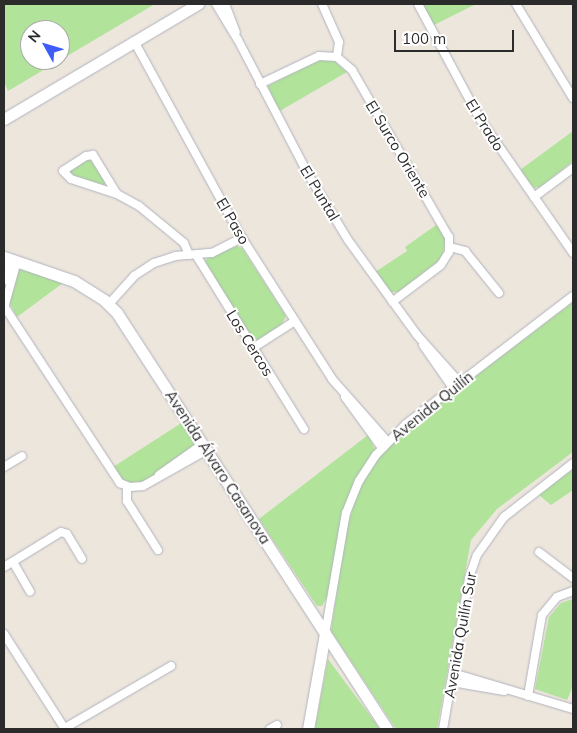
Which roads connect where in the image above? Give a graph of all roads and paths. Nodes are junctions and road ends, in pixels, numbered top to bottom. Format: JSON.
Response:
{"nodes":[{"id":1,"x":198,"y":4,"type":"edge"},
{"id":2,"x":216,"y":4,"type":"edge"},
{"id":3,"x":225,"y":4,"type":"edge"},
{"id":4,"x":322,"y":4,"type":"edge"},
{"id":5,"x":418,"y":4,"type":"edge"},
{"id":6,"x":516,"y":4,"type":"edge"},
{"id":7,"x":238,"y":40,"type":"junction"},
{"id":8,"x":134,"y":41,"type":"junction"},
{"id":9,"x":337,"y":57,"type":"junction"},
{"id":10,"x":260,"y":84,"type":"junction"},
{"id":11,"x":573,"y":98,"type":"edge"},
{"id":12,"x":4,"y":119,"type":"edge"},
{"id":13,"x":573,"y":168,"type":"edge"},
{"id":14,"x":117,"y":194,"type":"junction"},
{"id":15,"x":534,"y":198,"type":"junction"},
{"id":16,"x":242,"y":238,"type":"junction"},
{"id":17,"x":566,"y":239,"type":"junction"},
{"id":18,"x":573,"y":245,"type":"edge"},
{"id":19,"x":450,"y":247,"type":"junction"},
{"id":20,"x":573,"y":253,"type":"edge"},
{"id":21,"x":193,"y":255,"type":"junction"},
{"id":22,"x":11,"y":259,"type":"edge"},
{"id":23,"x":4,"y":282,"type":"edge"},
{"id":24,"x":499,"y":293,"type":"dead end"},
{"id":25,"x":573,"y":296,"type":"edge"},
{"id":26,"x":392,"y":302,"type":"junction"},
{"id":27,"x":109,"y":304,"type":"junction"},
{"id":28,"x":4,"y":307,"type":"edge"},
{"id":29,"x":295,"y":321,"type":"junction"},
{"id":30,"x":253,"y":348,"type":"junction"},
{"id":31,"x":456,"y":386,"type":"junction"},
{"id":32,"x":304,"y":430,"type":"dead end"},
{"id":33,"x":384,"y":445,"type":"junction"},
{"id":34,"x":205,"y":447,"type":"junction"},
{"id":35,"x":22,"y":456,"type":"dead end"},
{"id":36,"x":572,"y":465,"type":"edge"},
{"id":37,"x":4,"y":467,"type":"edge"},
{"id":38,"x":127,"y":487,"type":"junction"},
{"id":39,"x":158,"y":550,"type":"dead end"},
{"id":40,"x":540,"y":552,"type":"dead end"},
{"id":41,"x":82,"y":559,"type":"dead end"},
{"id":42,"x":13,"y":562,"type":"junction"},
{"id":43,"x":4,"y":567,"type":"edge"},
{"id":44,"x":571,"y":576,"type":"edge"},
{"id":45,"x":30,"y":591,"type":"dead end"},
{"id":46,"x":571,"y":592,"type":"edge"},
{"id":47,"x":4,"y":634,"type":"edge"},
{"id":48,"x":325,"y":634,"type":"junction"},
{"id":49,"x":171,"y":666,"type":"dead end"},
{"id":50,"x":453,"y":674,"type":"junction"},
{"id":51,"x":452,"y":682,"type":"junction"},
{"id":52,"x":513,"y":692,"type":"junction"},
{"id":53,"x":528,"y":696,"type":"junction"},
{"id":54,"x":573,"y":709,"type":"edge"},
{"id":55,"x":65,"y":729,"type":"edge"},
{"id":56,"x":308,"y":729,"type":"edge"},
{"id":57,"x":388,"y":729,"type":"edge"},
{"id":58,"x":443,"y":729,"type":"edge"}],
"edges":[{"from":1,"to":8,"type":"street"},
{"from":2,"to":7,"type":"street","name":"El Puntal"},
{"from":3,"to":7,"type":"street","name":"El Puntal"},
{"from":4,"to":9,"type":"street"},
{"from":5,"to":15,"type":"street","name":"El Prado"},
{"from":6,"to":11,"type":"street"},
{"from":7,"to":10,"type":"street","name":"El Puntal"},
{"from":8,"to":12,"type":"street"},
{"from":8,"to":16,"type":"street","name":"El Paso"},
{"from":9,"to":10,"type":"street"},
{"from":9,"to":19,"type":"street","name":"El Surco Oriente"},
{"from":10,"to":26,"type":"street","name":"El Puntal"},
{"from":13,"to":15,"type":"street"},
{"from":14,"to":14,"type":"street","name":"Los Cercos"},
{"from":14,"to":21,"type":"street","name":"Los Cercos"},
{"from":15,"to":17,"type":"street","name":"El Prado"},
{"from":16,"to":21,"type":"street"},
{"from":16,"to":29,"type":"street","name":"El Paso"},
{"from":17,"to":18,"type":"street","name":"El Prado"},
{"from":17,"to":20,"type":"street","name":"El Prado"},
{"from":19,"to":24,"type":"street"},
{"from":19,"to":26,"type":"street"},
{"from":21,"to":27,"type":"street"},
{"from":21,"to":30,"type":"street","name":"Los Cercos"},
{"from":22,"to":23,"type":"street"},
{"from":22,"to":27,"type":"street","name":"Avenida Álvaro Casanova"},
{"from":22,"to":28,"type":"street"},
{"from":25,"to":31,"type":"street","name":"Avenida Quilín"},
{"from":26,"to":31,"type":"street","name":"El Puntal"},
{"from":27,"to":34,"type":"street","name":"Avenida Álvaro Casanova"},
{"from":28,"to":38,"type":"street"},
{"from":29,"to":30,"type":"street"},
{"from":29,"to":33,"type":"street","name":"El Paso"},
{"from":30,"to":32,"type":"street","name":"Los Cercos"},
{"from":31,"to":33,"type":"street","name":"Avenida Quilín"},
{"from":33,"to":48,"type":"street","name":"Avenida Quilín"},
{"from":34,"to":38,"type":"street"},
{"from":34,"to":48,"type":"street","name":"Avenida Álvaro Casanova"},
{"from":35,"to":37,"type":"street"},
{"from":36,"to":50,"type":"street","name":"Avenida Quilín Sur"},
{"from":38,"to":39,"type":"street"},
{"from":40,"to":44,"type":"street"},
{"from":41,"to":42,"type":"street"},
{"from":42,"to":43,"type":"street"},
{"from":42,"to":45,"type":"street"},
{"from":44,"to":46,"type":"street"},
{"from":46,"to":53,"type":"street"},
{"from":47,"to":55,"type":"street"},
{"from":48,"to":56,"type":"street","name":"Avenida Quilín"},
{"from":48,"to":57,"type":"street","name":"Avenida Álvaro Casanova"},
{"from":49,"to":55,"type":"street"},
{"from":50,"to":51,"type":"street","name":"Avenida Quilín Sur"},
{"from":50,"to":52,"type":"street"},
{"from":51,"to":52,"type":"street"},
{"from":51,"to":58,"type":"street","name":"Avenida Quilín Sur"},
{"from":52,"to":53,"type":"street"},
{"from":53,"to":54,"type":"street"}]}
